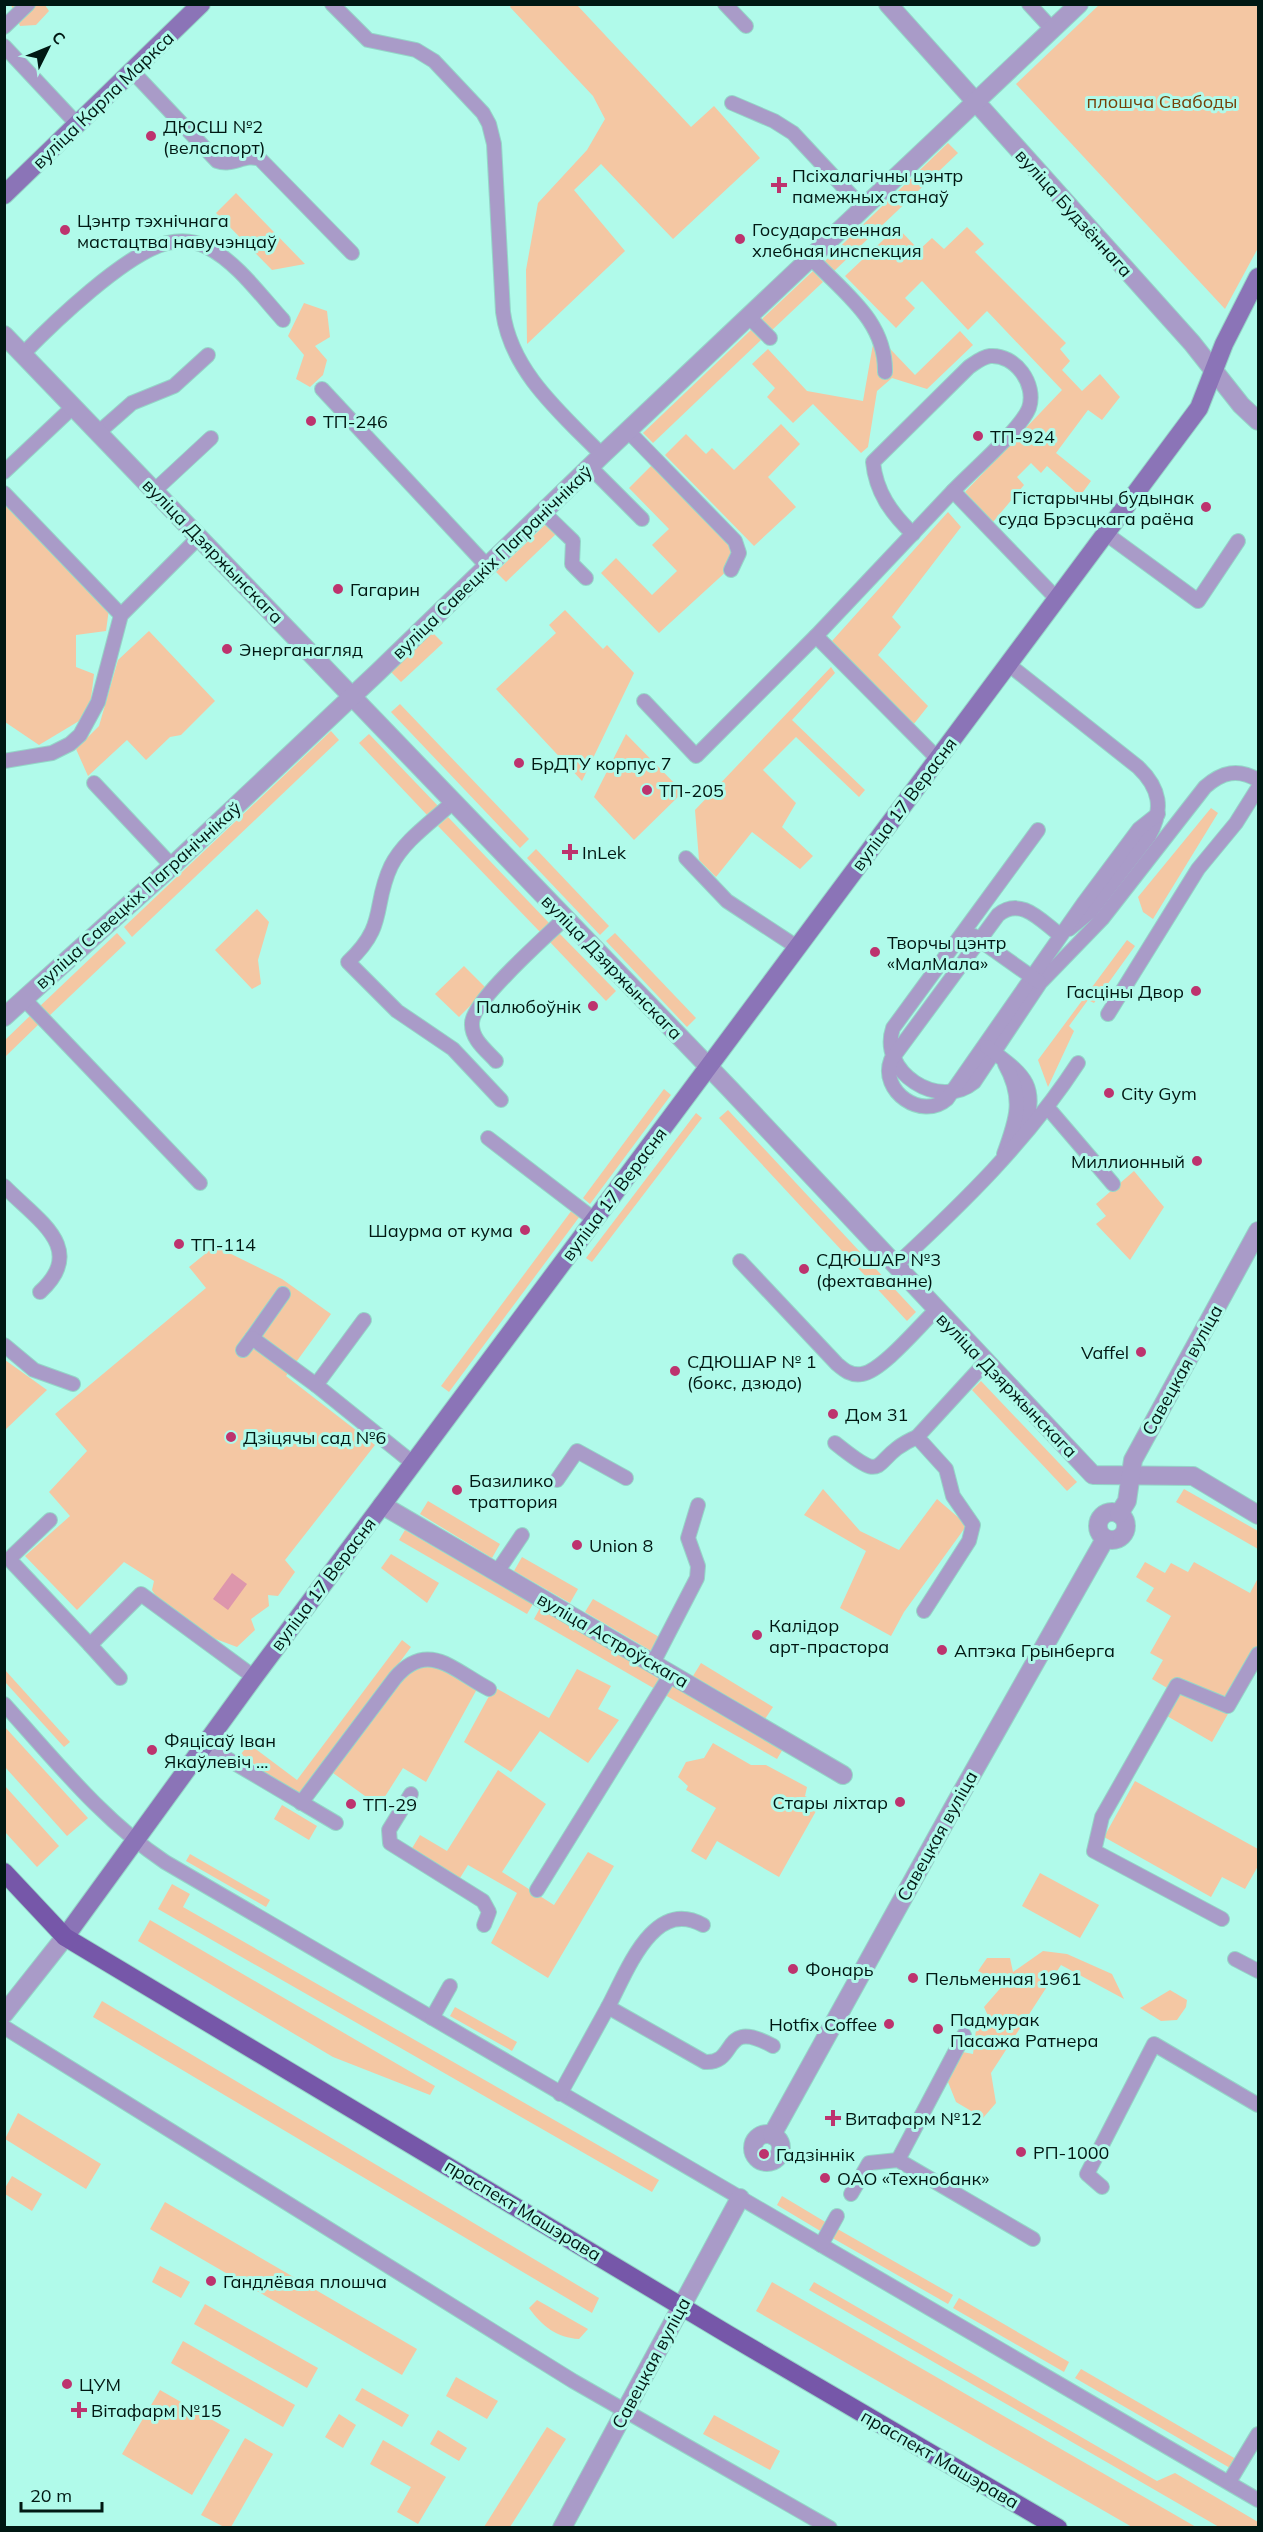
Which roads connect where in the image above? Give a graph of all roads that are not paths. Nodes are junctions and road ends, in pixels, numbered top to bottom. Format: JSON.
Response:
{"nodes":[{"id":1,"x":28,"y":4,"type":"edge"},
{"id":2,"x":201,"y":4,"type":"edge"},
{"id":3,"x":332,"y":4,"type":"edge"},
{"id":4,"x":725,"y":4,"type":"edge"},
{"id":5,"x":888,"y":4,"type":"edge"},
{"id":6,"x":1029,"y":4,"type":"edge"},
{"id":7,"x":1079,"y":4,"type":"edge"},
{"id":8,"x":746,"y":26,"type":"dead end"},
{"id":9,"x":4,"y":27,"type":"edge"},
{"id":10,"x":1053,"y":30,"type":"junction"},
{"id":11,"x":4,"y":46,"type":"edge"},
{"id":12,"x":132,"y":71,"type":"junction"},
{"id":13,"x":732,"y":103,"type":"dead end"},
{"id":14,"x":975,"y":104,"type":"junction"},
{"id":15,"x":77,"y":124,"type":"junction"},
{"id":16,"x":4,"y":195,"type":"edge"},
{"id":17,"x":863,"y":208,"type":"junction"},
{"id":18,"x":352,"y":253,"type":"dead end"},
{"id":19,"x":811,"y":258,"type":"junction"},
{"id":20,"x":1258,"y":277,"type":"edge"},
{"id":21,"x":749,"y":316,"type":"junction"},
{"id":22,"x":283,"y":320,"type":"dead end"},
{"id":23,"x":4,"y":335,"type":"edge"},
{"id":24,"x":770,"y":338,"type":"dead end"},
{"id":25,"x":23,"y":354,"type":"junction"},
{"id":26,"x":208,"y":355,"type":"dead end"},
{"id":27,"x":1213,"y":370,"type":"junction"},
{"id":28,"x":885,"y":372,"type":"dead end"},
{"id":29,"x":322,"y":389,"type":"dead end"},
{"id":30,"x":74,"y":406,"type":"junction"},
{"id":31,"x":1258,"y":421,"type":"edge"},
{"id":32,"x":628,"y":431,"type":"junction"},
{"id":33,"x":99,"y":432,"type":"junction"},
{"id":34,"x":211,"y":438,"type":"dead end"},
{"id":35,"x":596,"y":461,"type":"junction"},
{"id":36,"x":4,"y":472,"type":"edge"},
{"id":37,"x":155,"y":490,"type":"junction"},
{"id":38,"x":953,"y":491,"type":"junction"},
{"id":39,"x":4,"y":493,"type":"edge"},
{"id":40,"x":543,"y":512,"type":"junction"},
{"id":41,"x":642,"y":519,"type":"dead end"},
{"id":42,"x":1105,"y":533,"type":"junction"},
{"id":43,"x":913,"y":534,"type":"junction"},
{"id":44,"x":199,"y":537,"type":"junction"},
{"id":45,"x":1238,"y":541,"type":"dead end"},
{"id":46,"x":487,"y":566,"type":"junction"},
{"id":47,"x":731,"y":570,"type":"dead end"},
{"id":48,"x":586,"y":578,"type":"dead end"},
{"id":49,"x":1057,"y":599,"type":"junction"},
{"id":50,"x":121,"y":615,"type":"junction"},
{"id":51,"x":816,"y":636,"type":"junction"},
{"id":52,"x":1008,"y":664,"type":"junction"},
{"id":53,"x":351,"y":697,"type":"junction"},
{"id":54,"x":644,"y":701,"type":"dead end"},
{"id":55,"x":938,"y":759,"type":"junction"},
{"id":56,"x":4,"y":761,"type":"edge"},
{"id":57,"x":1258,"y":780,"type":"edge"},
{"id":58,"x":94,"y":783,"type":"dead end"},
{"id":59,"x":1258,"y":788,"type":"edge"},
{"id":60,"x":453,"y":802,"type":"junction"},
{"id":61,"x":1038,"y":830,"type":"dead end"},
{"id":62,"x":686,"y":858,"type":"dead end"},
{"id":63,"x":171,"y":866,"type":"junction"},
{"id":64,"x":565,"y":918,"type":"junction"},
{"id":65,"x":965,"y":929,"type":"junction"},
{"id":66,"x":1060,"y":935,"type":"junction"},
{"id":67,"x":797,"y":947,"type":"junction"},
{"id":68,"x":1040,"y":983,"type":"junction"},
{"id":69,"x":24,"y":999,"type":"junction"},
{"id":70,"x":1108,"y":1014,"type":"dead end"},
{"id":71,"x":4,"y":1017,"type":"edge"},
{"id":72,"x":985,"y":1045,"type":"junction"},
{"id":73,"x":1003,"y":1059,"type":"junction"},
{"id":74,"x":496,"y":1061,"type":"dead end"},
{"id":75,"x":1078,"y":1063,"type":"dead end"},
{"id":76,"x":708,"y":1066,"type":"junction"},
{"id":77,"x":501,"y":1100,"type":"dead end"},
{"id":78,"x":1048,"y":1108,"type":"junction"},
{"id":79,"x":488,"y":1138,"type":"dead end"},
{"id":80,"x":1022,"y":1139,"type":"junction"},
{"id":81,"x":1001,"y":1162,"type":"junction"},
{"id":82,"x":200,"y":1183,"type":"dead end"},
{"id":83,"x":1113,"y":1184,"type":"dead end"},
{"id":84,"x":4,"y":1186,"type":"edge"},
{"id":85,"x":595,"y":1220,"type":"junction"},
{"id":86,"x":1258,"y":1231,"type":"edge"},
{"id":87,"x":740,"y":1261,"type":"dead end"},
{"id":88,"x":895,"y":1266,"type":"junction"},
{"id":89,"x":40,"y":1293,"type":"dead end"},
{"id":90,"x":283,"y":1294,"type":"dead end"},
{"id":91,"x":936,"y":1310,"type":"junction"},
{"id":92,"x":364,"y":1320,"type":"dead end"},
{"id":93,"x":252,"y":1338,"type":"junction"},
{"id":94,"x":4,"y":1345,"type":"edge"},
{"id":95,"x":243,"y":1350,"type":"dead end"},
{"id":96,"x":985,"y":1363,"type":"junction"},
{"id":97,"x":73,"y":1384,"type":"dead end"},
{"id":98,"x":316,"y":1385,"type":"junction"},
{"id":99,"x":917,"y":1437,"type":"junction"},
{"id":100,"x":834,"y":1443,"type":"dead end"},
{"id":101,"x":414,"y":1464,"type":"junction"},
{"id":102,"x":1129,"y":1475,"type":"junction"},
{"id":103,"x":626,"y":1478,"type":"dead end"},
{"id":104,"x":558,"y":1480,"type":"dead end"},
{"id":105,"x":382,"y":1505,"type":"junction"},
{"id":106,"x":698,"y":1505,"type":"dead end"},
{"id":107,"x":1258,"y":1515,"type":"edge"},
{"id":108,"x":51,"y":1520,"type":"dead end"},
{"id":109,"x":522,"y":1535,"type":"dead end"},
{"id":110,"x":7,"y":1556,"type":"edge"},
{"id":111,"x":497,"y":1572,"type":"junction"},
{"id":112,"x":924,"y":1611,"type":"dead end"},
{"id":113,"x":90,"y":1645,"type":"junction"},
{"id":114,"x":1258,"y":1654,"type":"edge"},
{"id":115,"x":653,"y":1663,"type":"junction"},
{"id":116,"x":671,"y":1674,"type":"junction"},
{"id":117,"x":120,"y":1677,"type":"dead end"},
{"id":118,"x":254,"y":1677,"type":"junction"},
{"id":119,"x":489,"y":1689,"type":"dead end"},
{"id":120,"x":4,"y":1704,"type":"edge"},
{"id":121,"x":204,"y":1745,"type":"junction"},
{"id":122,"x":843,"y":1775,"type":"dead end"},
{"id":123,"x":411,"y":1794,"type":"dead end"},
{"id":124,"x":302,"y":1803,"type":"junction"},
{"id":125,"x":336,"y":1823,"type":"dead end"},
{"id":126,"x":134,"y":1841,"type":"junction"},
{"id":127,"x":4,"y":1872,"type":"edge"},
{"id":128,"x":537,"y":1890,"type":"dead end"},
{"id":129,"x":1222,"y":1919,"type":"dead end"},
{"id":130,"x":484,"y":1925,"type":"dead end"},
{"id":131,"x":703,"y":1925,"type":"dead end"},
{"id":132,"x":65,"y":1937,"type":"junction"},
{"id":133,"x":1235,"y":1959,"type":"dead end"},
{"id":134,"x":1258,"y":1971,"type":"edge"},
{"id":135,"x":450,"y":1986,"type":"dead end"},
{"id":136,"x":608,"y":2007,"type":"junction"},
{"id":137,"x":4,"y":2014,"type":"edge"},
{"id":138,"x":432,"y":2018,"type":"junction"},
{"id":139,"x":4,"y":2027,"type":"edge"},
{"id":140,"x":964,"y":2035,"type":"dead end"},
{"id":141,"x":773,"y":2046,"type":"dead end"},
{"id":142,"x":560,"y":2094,"type":"junction"},
{"id":143,"x":1258,"y":2105,"type":"edge"},
{"id":144,"x":898,"y":2160,"type":"junction"},
{"id":145,"x":756,"y":2167,"type":"dead end"},
{"id":146,"x":1102,"y":2187,"type":"dead end"},
{"id":147,"x":851,"y":2194,"type":"dead end"},
{"id":148,"x":740,"y":2198,"type":"junction"},
{"id":149,"x":837,"y":2216,"type":"dead end"},
{"id":150,"x":1033,"y":2239,"type":"dead end"},
{"id":151,"x":821,"y":2245,"type":"junction"},
{"id":152,"x":681,"y":2305,"type":"junction"},
{"id":153,"x":624,"y":2412,"type":"junction"},
{"id":154,"x":1258,"y":2434,"type":"edge"},
{"id":155,"x":1229,"y":2482,"type":"junction"},
{"id":156,"x":1258,"y":2500,"type":"edge"},
{"id":157,"x":562,"y":2528,"type":"edge"},
{"id":158,"x":830,"y":2528,"type":"edge"},
{"id":159,"x":1058,"y":2528,"type":"edge"}],
"edges":[{"from":1,"to":9,"type":"lane"},
{"from":2,"to":12,"type":"main road","name":"вуліца Карла Маркса"},
{"from":3,"to":35,"type":"lane"},
{"from":4,"to":8,"type":"lane"},
{"from":5,"to":14,"type":"street","name":"вуліца Будзённага"},
{"from":6,"to":10,"type":"lane"},
{"from":7,"to":10,"type":"street"},
{"from":10,"to":14,"type":"street"},
{"from":11,"to":15,"type":"lane"},
{"from":12,"to":15,"type":"main road","name":"вуліца Карла Маркса"},
{"from":12,"to":18,"type":"lane"},
{"from":13,"to":17,"type":"lane"},
{"from":14,"to":17,"type":"street","name":"вуліца Савецкіх Пагранічнікаў"},
{"from":14,"to":27,"type":"street","name":"вуліца Будзённага"},
{"from":15,"to":16,"type":"main road","name":"вуліца Карла Маркса"},
{"from":17,"to":19,"type":"street","name":"вуліца Савецкіх Пагранічнікаў"},
{"from":19,"to":21,"type":"street","name":"вуліца Савецкіх Пагранічнікаў"},
{"from":19,"to":28,"type":"lane"},
{"from":20,"to":27,"type":"main road"},
{"from":21,"to":24,"type":"lane"},
{"from":21,"to":32,"type":"street","name":"вуліца Савецкіх Пагранічнікаў"},
{"from":22,"to":25,"type":"lane"},
{"from":23,"to":25,"type":"street","name":"вуліца Дзяржынскага"},
{"from":25,"to":30,"type":"street","name":"вуліца Дзяржынскага"},
{"from":26,"to":33,"type":"lane"},
{"from":27,"to":31,"type":"street","name":"вуліца Будзённага"},
{"from":27,"to":42,"type":"main road","name":"вуліца 17 Верасня"},
{"from":29,"to":46,"type":"lane"},
{"from":30,"to":33,"type":"street","name":"вуліца Дзяржынскага"},
{"from":30,"to":36,"type":"lane"},
{"from":32,"to":35,"type":"street","name":"вуліца Савецкіх Пагранічнікаў"},
{"from":32,"to":47,"type":"lane"},
{"from":33,"to":37,"type":"street","name":"вуліца Дзяржынскага"},
{"from":34,"to":37,"type":"lane"},
{"from":35,"to":40,"type":"street","name":"вуліца Савецкіх Пагранічнікаў"},
{"from":35,"to":41,"type":"lane"},
{"from":37,"to":44,"type":"street","name":"вуліца Дзяржынскага"},
{"from":38,"to":43,"type":"lane"},
{"from":38,"to":43,"type":"lane"},
{"from":38,"to":49,"type":"lane"},
{"from":39,"to":50,"type":"lane"},
{"from":40,"to":46,"type":"street","name":"вуліца Савецкіх Пагранічнікаў"},
{"from":40,"to":48,"type":"lane"},
{"from":42,"to":45,"type":"lane"},
{"from":42,"to":49,"type":"main road","name":"вуліца 17 Верасня"},
{"from":43,"to":51,"type":"lane"},
{"from":44,"to":50,"type":"lane"},
{"from":44,"to":53,"type":"street","name":"вуліца Дзяржынскага"},
{"from":46,"to":53,"type":"street","name":"вуліца Савецкіх Пагранічнікаў"},
{"from":49,"to":52,"type":"main road","name":"вуліца 17 Верасня"},
{"from":50,"to":56,"type":"lane"},
{"from":51,"to":54,"type":"lane"},
{"from":51,"to":55,"type":"lane"},
{"from":52,"to":55,"type":"main road","name":"вуліца 17 Верасня"},
{"from":52,"to":66,"type":"lane"},
{"from":53,"to":60,"type":"street","name":"вуліца Дзяржынскага"},
{"from":53,"to":63,"type":"street","name":"вуліца Савецкіх Пагранічнікаў"},
{"from":55,"to":67,"type":"main road","name":"вуліца 17 Верасня"},
{"from":57,"to":68,"type":"lane"},
{"from":58,"to":63,"type":"lane"},
{"from":59,"to":70,"type":"lane"},
{"from":60,"to":64,"type":"street","name":"вуліца Дзяржынскага"},
{"from":60,"to":77,"type":"lane"},
{"from":61,"to":65,"type":"lane"},
{"from":62,"to":67,"type":"lane"},
{"from":63,"to":69,"type":"street","name":"вуліца Савецкіх Пагранічнікаў"},
{"from":64,"to":74,"type":"lane"},
{"from":64,"to":76,"type":"street","name":"вуліца Дзяржынскага"},
{"from":65,"to":68,"type":"lane"},
{"from":65,"to":68,"type":"lane"},
{"from":66,"to":72,"type":"lane"},
{"from":66,"to":72,"type":"lane"},
{"from":67,"to":76,"type":"main road","name":"вуліца 17 Верасня"},
{"from":69,"to":71,"type":"street","name":"вуліца Савецкіх Пагранічнікаў"},
{"from":69,"to":82,"type":"lane"},
{"from":72,"to":73,"type":"lane"},
{"from":73,"to":80,"type":"lane"},
{"from":73,"to":81,"type":"lane"},
{"from":75,"to":78,"type":"lane"},
{"from":76,"to":85,"type":"main road","name":"вуліца 17 Верасня"},
{"from":76,"to":88,"type":"street","name":"вуліца Дзяржынскага"},
{"from":78,"to":80,"type":"lane"},
{"from":78,"to":83,"type":"lane"},
{"from":79,"to":85,"type":"lane"},
{"from":80,"to":81,"type":"lane"},
{"from":81,"to":88,"type":"lane"},
{"from":84,"to":89,"type":"lane"},
{"from":85,"to":101,"type":"main road","name":"вуліца 17 Верасня"},
{"from":86,"to":102,"type":"street","name":"Савецкая вуліца"},
{"from":87,"to":91,"type":"lane"},
{"from":88,"to":91,"type":"street","name":"вуліца Дзяржынскага"},
{"from":90,"to":93,"type":"lane"},
{"from":91,"to":96,"type":"street","name":"вуліца Дзяржынскага"},
{"from":92,"to":98,"type":"lane"},
{"from":93,"to":95,"type":"lane"},
{"from":93,"to":98,"type":"lane"},
{"from":94,"to":97,"type":"lane"},
{"from":96,"to":99,"type":"lane"},
{"from":96,"to":102,"type":"street","name":"вуліца Дзяржынскага"},
{"from":98,"to":101,"type":"lane"},
{"from":99,"to":100,"type":"lane"},
{"from":99,"to":112,"type":"lane"},
{"from":101,"to":105,"type":"main road","name":"вуліца 17 Верасня"},
{"from":102,"to":107,"type":"street","name":"вуліца Дзяржынскага"},
{"from":102,"to":145,"type":"street","name":"Савецкая вуліца"},
{"from":103,"to":104,"type":"lane"},
{"from":105,"to":111,"type":"street","name":"вуліца Астроўскага"},
{"from":105,"to":118,"type":"main road","name":"вуліца 17 Верасня"},
{"from":106,"to":115,"type":"lane"},
{"from":108,"to":110,"type":"lane"},
{"from":109,"to":111,"type":"lane"},
{"from":110,"to":113,"type":"lane"},
{"from":111,"to":115,"type":"street","name":"вуліца Астроўскага"},
{"from":113,"to":117,"type":"lane"},
{"from":113,"to":118,"type":"lane"},
{"from":114,"to":129,"type":"lane"},
{"from":115,"to":116,"type":"street","name":"вуліца Астроўскага"},
{"from":116,"to":122,"type":"street","name":"вуліца Астроўскага"},
{"from":116,"to":128,"type":"lane"},
{"from":118,"to":121,"type":"main road","name":"вуліца 17 Верасня"},
{"from":119,"to":124,"type":"lane"},
{"from":120,"to":126,"type":"lane"},
{"from":121,"to":124,"type":"lane"},
{"from":121,"to":126,"type":"main road","name":"вуліца 17 Верасня"},
{"from":123,"to":130,"type":"lane"},
{"from":124,"to":125,"type":"lane"},
{"from":126,"to":132,"type":"main road","name":"вуліца 17 Верасня"},
{"from":126,"to":138,"type":"lane"},
{"from":127,"to":132,"type":"main road","name":"праспект Машэрава"},
{"from":131,"to":136,"type":"lane"},
{"from":132,"to":137,"type":"street","name":"вуліца 17 Верасня"},
{"from":132,"to":152,"type":"main road","name":"праспект Машэрава"},
{"from":133,"to":134,"type":"lane"},
{"from":135,"to":138,"type":"lane"},
{"from":136,"to":141,"type":"lane"},
{"from":136,"to":142,"type":"lane"},
{"from":138,"to":142,"type":"lane"},
{"from":139,"to":153,"type":"lane"},
{"from":140,"to":144,"type":"lane"},
{"from":142,"to":148,"type":"lane"},
{"from":143,"to":146,"type":"lane"},
{"from":144,"to":147,"type":"lane"},
{"from":144,"to":150,"type":"lane"},
{"from":148,"to":151,"type":"lane"},
{"from":148,"to":152,"type":"street","name":"Савецкая вуліца"},
{"from":149,"to":151,"type":"lane"},
{"from":151,"to":155,"type":"lane"},
{"from":152,"to":153,"type":"street","name":"Савецкая вуліца"},
{"from":152,"to":159,"type":"main road","name":"праспект Машэрава"},
{"from":153,"to":157,"type":"street","name":"Савецкая вуліца"},
{"from":153,"to":158,"type":"lane"},
{"from":154,"to":155,"type":"lane"},
{"from":155,"to":156,"type":"lane"}]}
